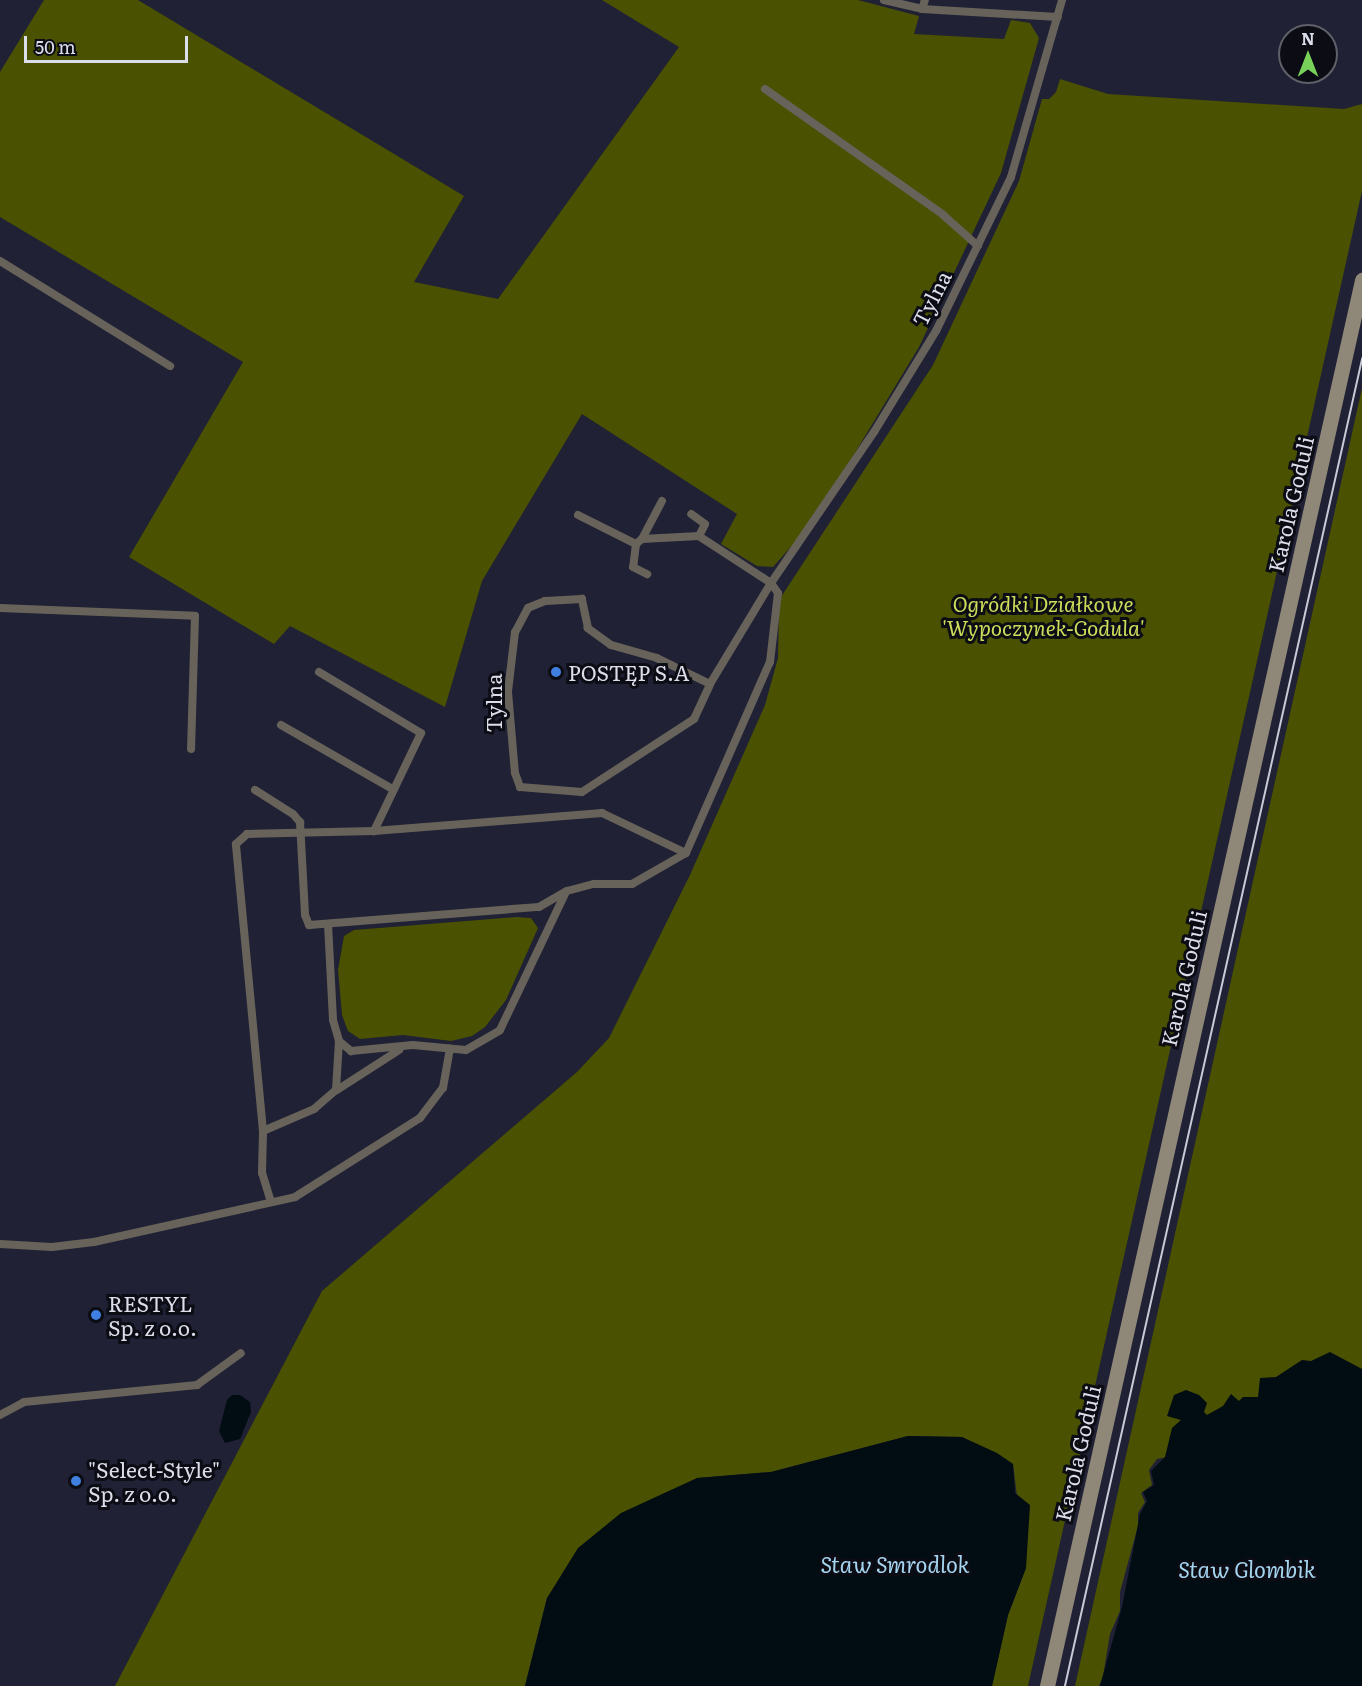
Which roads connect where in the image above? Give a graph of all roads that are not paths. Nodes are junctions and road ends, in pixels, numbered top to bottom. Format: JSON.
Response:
{"nodes":[{"id":1,"x":884,"y":0,"type":"edge"},
{"id":2,"x":1062,"y":0,"type":"edge"},
{"id":3,"x":924,"y":4,"type":"edge"},
{"id":4,"x":1058,"y":16,"type":"junction"},
{"id":5,"x":765,"y":89,"type":"dead end"},
{"id":6,"x":978,"y":246,"type":"junction"},
{"id":7,"x":0,"y":261,"type":"edge"},
{"id":8,"x":1362,"y":280,"type":"edge"},
{"id":9,"x":170,"y":366,"type":"dead end"},
{"id":10,"x":662,"y":501,"type":"dead end"},
{"id":11,"x":691,"y":514,"type":"dead end"},
{"id":12,"x":578,"y":515,"type":"dead end"},
{"id":13,"x":699,"y":536,"type":"junction"},
{"id":14,"x":639,"y":541,"type":"junction"},
{"id":15,"x":647,"y":574,"type":"dead end"},
{"id":16,"x":771,"y":583,"type":"junction"},
{"id":17,"x":0,"y":608,"type":"edge"},
{"id":18,"x":319,"y":672,"type":"dead end"},
{"id":19,"x":710,"y":684,"type":"junction"},
{"id":20,"x":281,"y":725,"type":"dead end"},
{"id":21,"x":191,"y":749,"type":"dead end"},
{"id":22,"x":255,"y":790,"type":"dead end"},
{"id":23,"x":394,"y":790,"type":"junction"},
{"id":24,"x":374,"y":831,"type":"junction"},
{"id":25,"x":302,"y":832,"type":"junction"},
{"id":26,"x":686,"y":853,"type":"junction"},
{"id":27,"x":567,"y":891,"type":"junction"},
{"id":28,"x":328,"y":924,"type":"junction"},
{"id":29,"x":339,"y":1041,"type":"junction"},
{"id":30,"x":405,"y":1046,"type":"junction"},
{"id":31,"x":450,"y":1049,"type":"junction"},
{"id":32,"x":336,"y":1090,"type":"junction"},
{"id":33,"x":263,"y":1131,"type":"junction"},
{"id":34,"x":271,"y":1202,"type":"junction"},
{"id":35,"x":0,"y":1244,"type":"edge"},
{"id":36,"x":241,"y":1353,"type":"dead end"},
{"id":37,"x":0,"y":1415,"type":"edge"},
{"id":38,"x":1047,"y":1686,"type":"edge"}],
"edges":[{"from":1,"to":3,"type":"lane"},
{"from":2,"to":4,"type":"lane","name":"Tylna"},
{"from":3,"to":4,"type":"lane"},
{"from":4,"to":6,"type":"lane","name":"Tylna"},
{"from":5,"to":6,"type":"lane"},
{"from":6,"to":16,"type":"lane","name":"Tylna"},
{"from":7,"to":9,"type":"lane"},
{"from":8,"to":38,"type":"main road","name":"Karola Goduli"},
{"from":10,"to":14,"type":"lane"},
{"from":11,"to":13,"type":"lane"},
{"from":12,"to":14,"type":"lane"},
{"from":13,"to":14,"type":"lane"},
{"from":13,"to":16,"type":"lane"},
{"from":14,"to":15,"type":"lane"},
{"from":16,"to":19,"type":"lane","name":"Tylna"},
{"from":16,"to":26,"type":"lane"},
{"from":17,"to":21,"type":"lane"},
{"from":18,"to":23,"type":"lane"},
{"from":19,"to":19,"type":"lane","name":"Tylna"},
{"from":20,"to":23,"type":"lane"},
{"from":22,"to":25,"type":"lane"},
{"from":23,"to":24,"type":"lane"},
{"from":24,"to":25,"type":"lane"},
{"from":24,"to":26,"type":"lane"},
{"from":25,"to":28,"type":"lane"},
{"from":25,"to":33,"type":"lane"},
{"from":26,"to":27,"type":"lane"},
{"from":27,"to":28,"type":"lane"},
{"from":27,"to":31,"type":"lane"},
{"from":28,"to":29,"type":"lane"},
{"from":29,"to":30,"type":"lane"},
{"from":29,"to":32,"type":"lane"},
{"from":30,"to":31,"type":"lane"},
{"from":30,"to":32,"type":"lane"},
{"from":31,"to":34,"type":"lane"},
{"from":32,"to":33,"type":"lane"},
{"from":33,"to":34,"type":"lane"},
{"from":34,"to":35,"type":"lane"},
{"from":36,"to":37,"type":"lane"}]}
